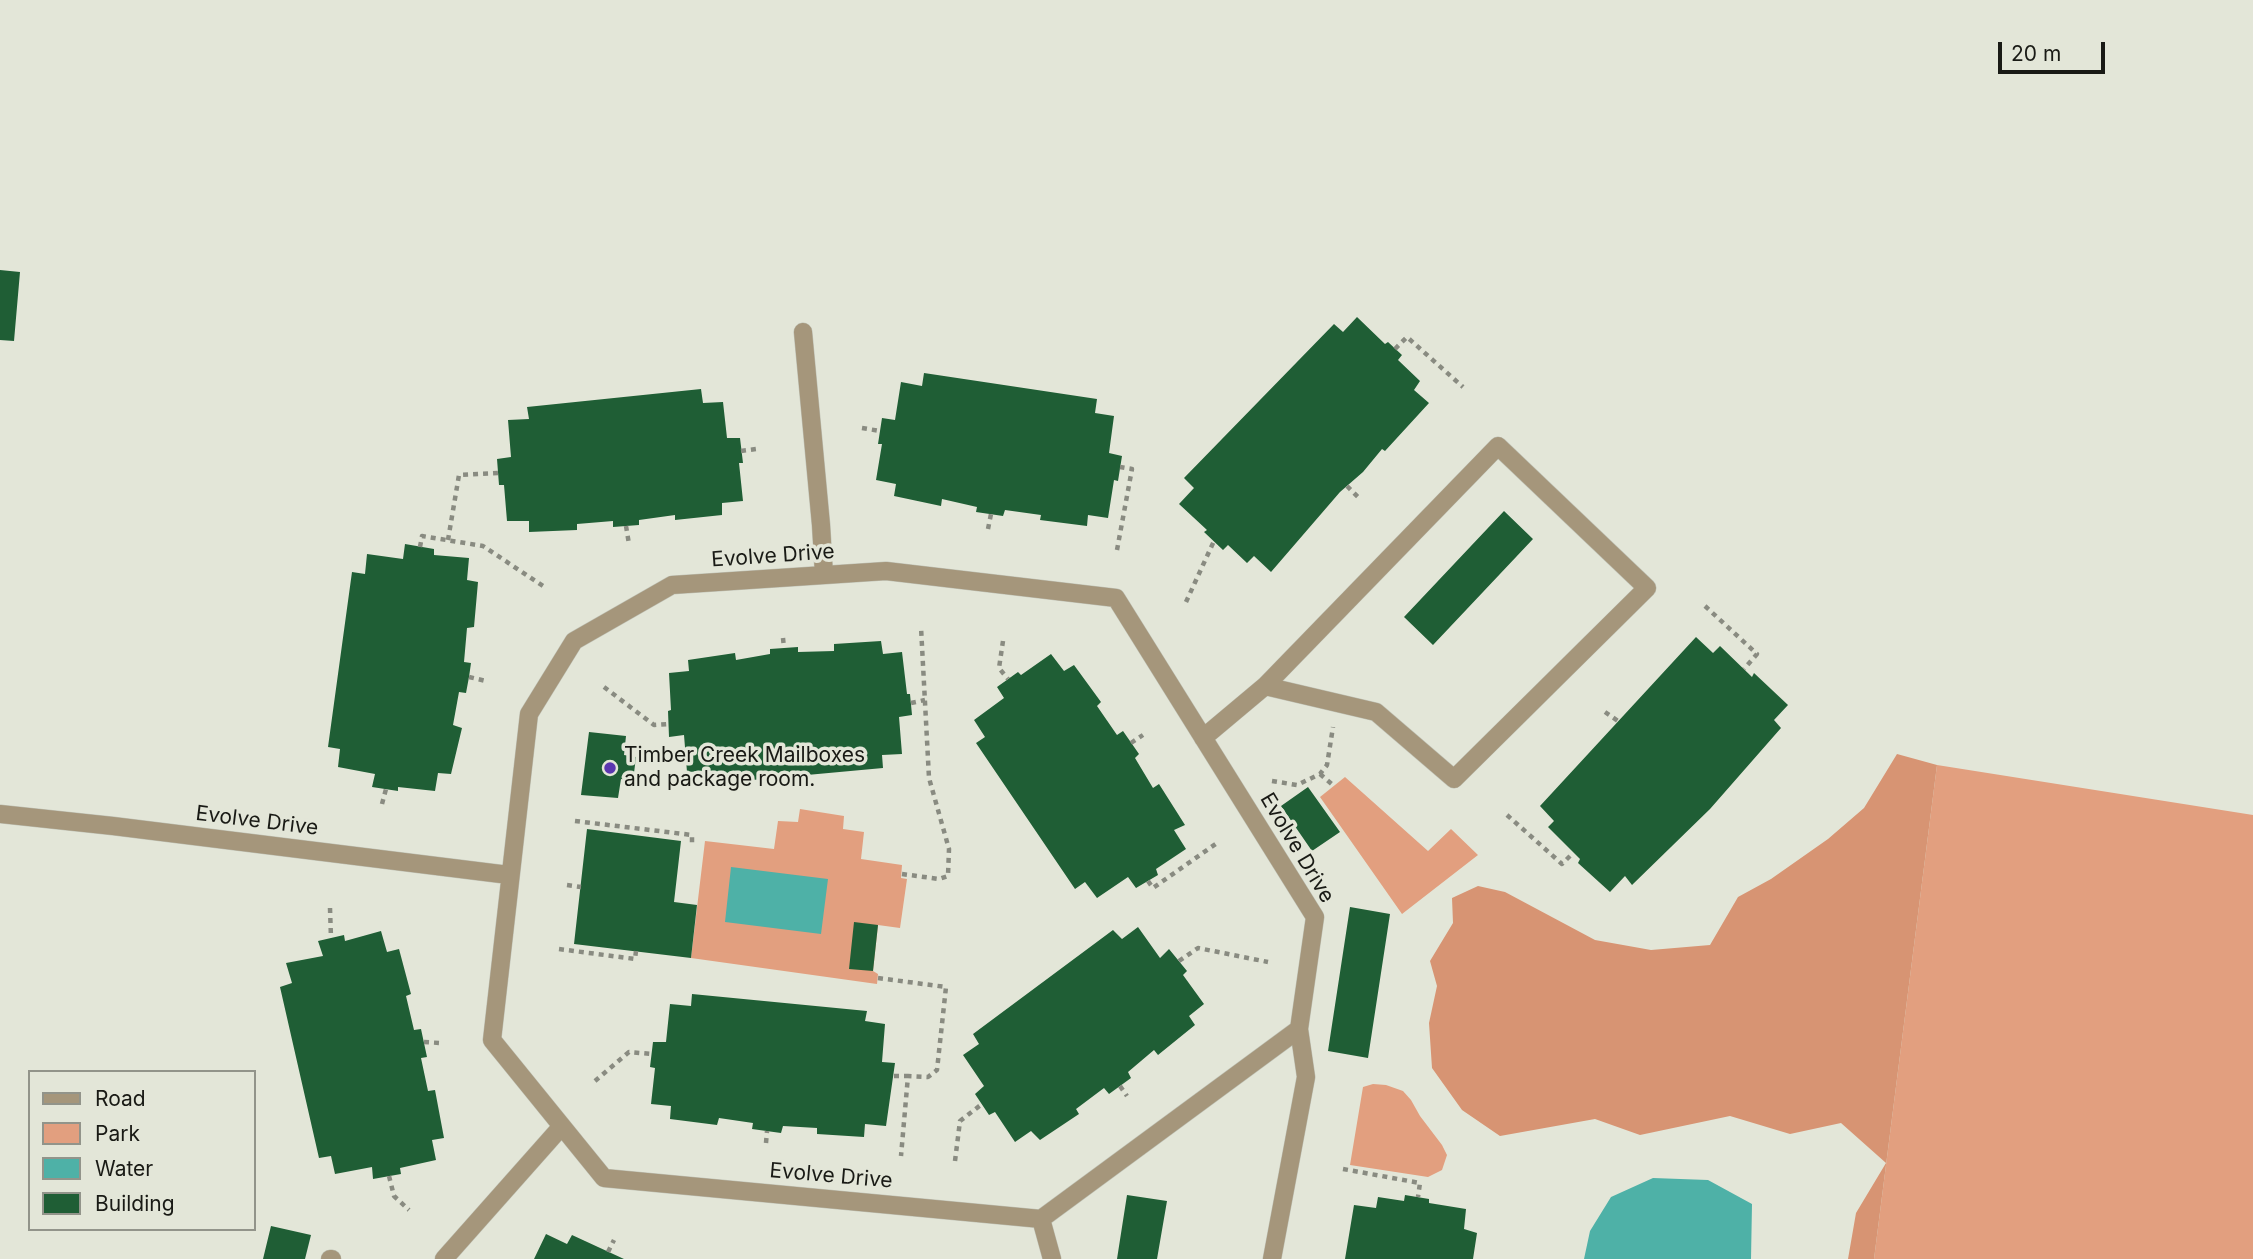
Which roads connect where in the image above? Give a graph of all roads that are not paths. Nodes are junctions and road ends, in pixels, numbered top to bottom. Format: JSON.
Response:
{"nodes":[{"id":1,"x":803,"y":332,"type":"dead end"},
{"id":2,"x":824,"y":575,"type":"junction"},
{"id":3,"x":1265,"y":687,"type":"junction"},
{"id":4,"x":1203,"y":738,"type":"junction"},
{"id":5,"x":0,"y":814,"type":"edge"},
{"id":6,"x":509,"y":876,"type":"junction"},
{"id":7,"x":1299,"y":1030,"type":"junction"},
{"id":8,"x":562,"y":1126,"type":"junction"},
{"id":9,"x":1041,"y":1219,"type":"junction"},
{"id":10,"x":444,"y":1259,"type":"edge"},
{"id":11,"x":1052,"y":1259,"type":"edge"},
{"id":12,"x":1272,"y":1259,"type":"edge"}],
"edges":[{"from":1,"to":2,"type":"street"},
{"from":2,"to":4,"type":"street","name":"Evolve Drive"},
{"from":2,"to":6,"type":"street","name":"Evolve Drive"},
{"from":3,"to":3,"type":"street"},
{"from":3,"to":4,"type":"street"},
{"from":4,"to":7,"type":"street","name":"Evolve Drive"},
{"from":5,"to":6,"type":"street","name":"Evolve Drive"},
{"from":6,"to":8,"type":"street","name":"Evolve Drive"},
{"from":7,"to":9,"type":"street"},
{"from":7,"to":12,"type":"street","name":"Evolve Drive"},
{"from":8,"to":9,"type":"street","name":"Evolve Drive"},
{"from":8,"to":10,"type":"street"},
{"from":9,"to":11,"type":"street"}]}
